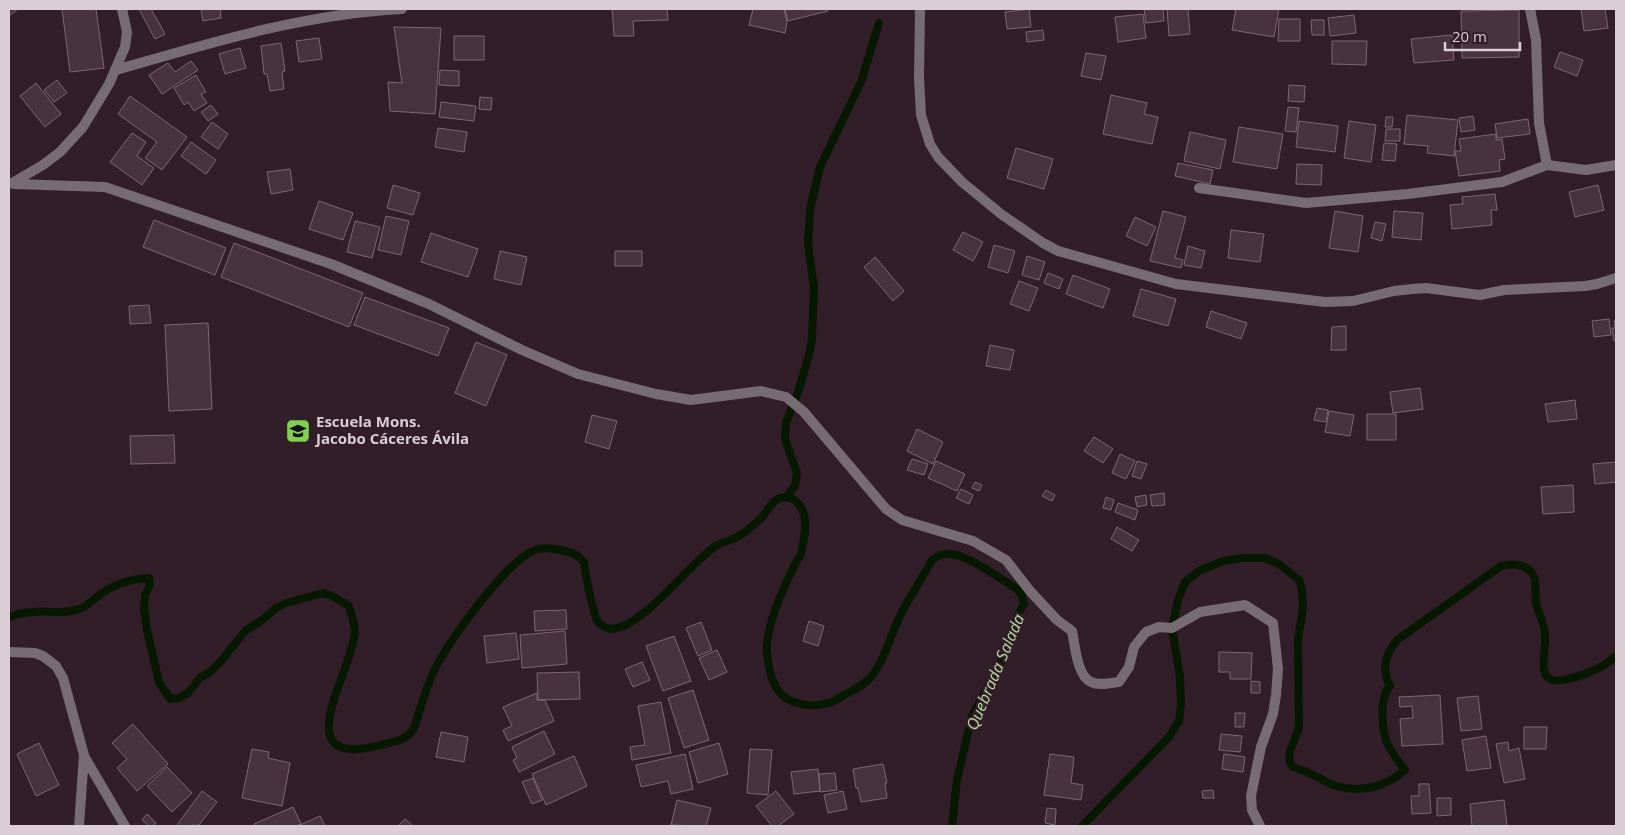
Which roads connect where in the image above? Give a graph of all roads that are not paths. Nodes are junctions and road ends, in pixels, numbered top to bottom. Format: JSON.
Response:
{"nodes":[{"id":1,"x":122,"y":9,"type":"edge"},
{"id":2,"x":402,"y":9,"type":"edge"},
{"id":3,"x":920,"y":9,"type":"edge"},
{"id":4,"x":1530,"y":9,"type":"edge"},
{"id":5,"x":116,"y":70,"type":"junction"},
{"id":6,"x":1547,"y":165,"type":"junction"},
{"id":7,"x":1616,"y":165,"type":"edge"},
{"id":8,"x":11,"y":184,"type":"edge"},
{"id":9,"x":1199,"y":188,"type":"dead end"},
{"id":10,"x":1616,"y":278,"type":"edge"},
{"id":11,"x":9,"y":652,"type":"edge"},
{"id":12,"x":84,"y":755,"type":"junction"},
{"id":13,"x":79,"y":826,"type":"edge"},
{"id":14,"x":125,"y":826,"type":"edge"},
{"id":15,"x":1260,"y":826,"type":"edge"}],
"edges":[{"from":1,"to":5,"type":"street"},
{"from":2,"to":5,"type":"street"},
{"from":3,"to":10,"type":"street"},
{"from":4,"to":6,"type":"street"},
{"from":5,"to":8,"type":"street"},
{"from":6,"to":7,"type":"street"},
{"from":6,"to":9,"type":"street"},
{"from":8,"to":15,"type":"street"},
{"from":11,"to":12,"type":"street"},
{"from":12,"to":13,"type":"street"},
{"from":12,"to":14,"type":"street"}]}
